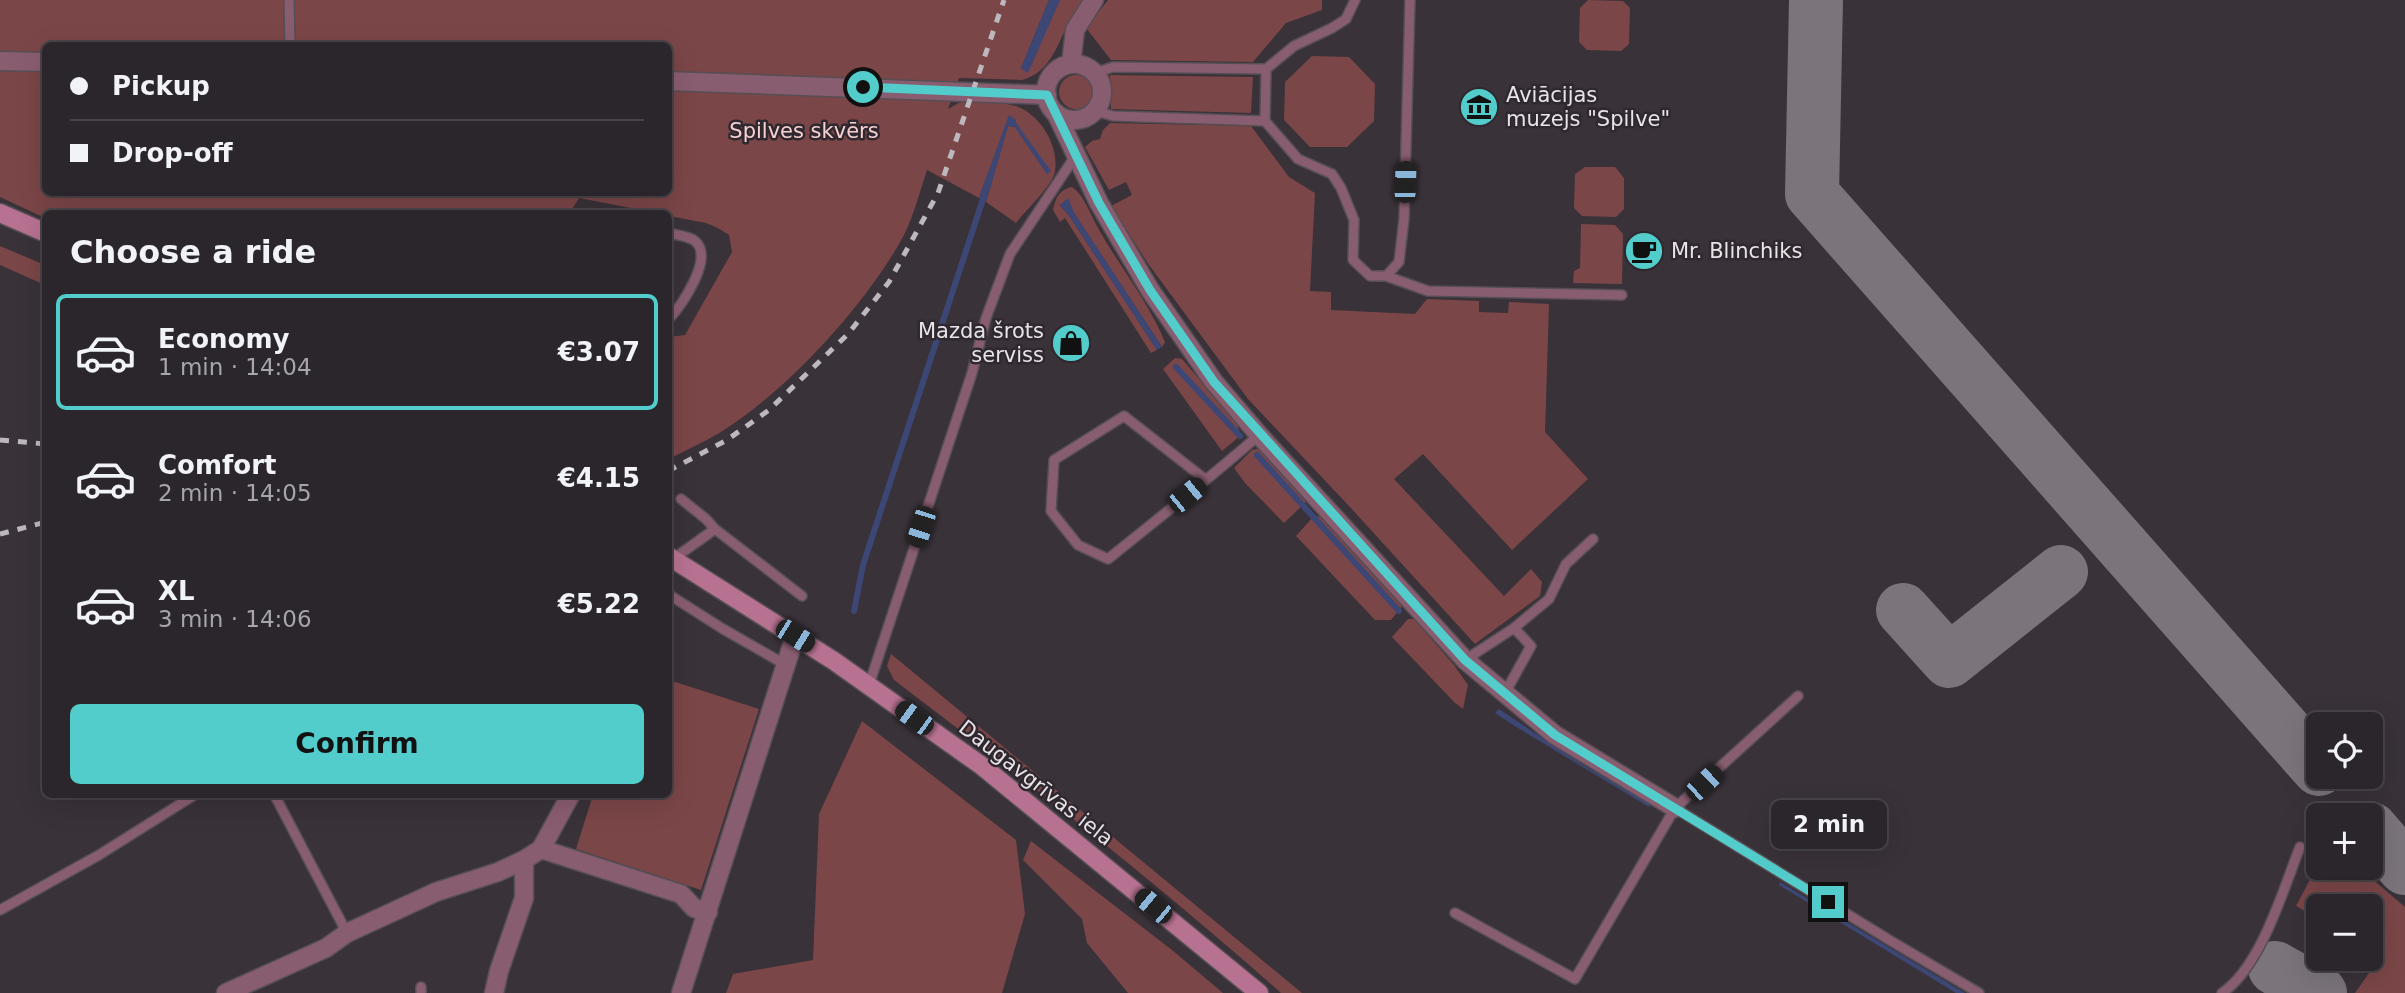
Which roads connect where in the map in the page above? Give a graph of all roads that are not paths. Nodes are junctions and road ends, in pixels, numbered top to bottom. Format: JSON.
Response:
{"nodes":[{"id":1,"x":289,"y":0,"type":"edge"},
{"id":2,"x":1094,"y":0,"type":"edge"},
{"id":3,"x":1355,"y":0,"type":"edge"},
{"id":4,"x":1410,"y":0,"type":"edge"},
{"id":5,"x":290,"y":42,"type":"edge"},
{"id":6,"x":0,"y":61,"type":"edge"},
{"id":7,"x":42,"y":62,"type":"edge"},
{"id":8,"x":1071,"y":64,"type":"junction"},
{"id":9,"x":1266,"y":69,"type":"junction"},
{"id":10,"x":1095,"y":73,"type":"junction"},
{"id":11,"x":672,"y":81,"type":"edge"},
{"id":12,"x":1047,"y":95,"type":"junction"},
{"id":13,"x":1096,"y":111,"type":"junction"},
{"id":14,"x":1056,"y":113,"type":"junction"},
{"id":15,"x":1265,"y":121,"type":"junction"},
{"id":16,"x":1076,"y":155,"type":"junction"},
{"id":17,"x":0,"y":213,"type":"edge"},
{"id":18,"x":42,"y":231,"type":"edge"},
{"id":19,"x":672,"y":234,"type":"edge"},
{"id":20,"x":1386,"y":276,"type":"junction"},
{"id":21,"x":1622,"y":295,"type":"dead end"},
{"id":22,"x":672,"y":316,"type":"edge"},
{"id":23,"x":1259,"y":435,"type":"junction"},
{"id":24,"x":1206,"y":480,"type":"junction"},
{"id":25,"x":681,"y":499,"type":"dead end"},
{"id":26,"x":716,"y":529,"type":"junction"},
{"id":27,"x":1593,"y":539,"type":"dead end"},
{"id":28,"x":672,"y":557,"type":"edge"},
{"id":29,"x":672,"y":559,"type":"edge"},
{"id":30,"x":802,"y":596,"type":"dead end"},
{"id":31,"x":672,"y":597,"type":"edge"},
{"id":32,"x":1514,"y":628,"type":"junction"},
{"id":33,"x":795,"y":636,"type":"junction"},
{"id":34,"x":1465,"y":660,"type":"junction"},
{"id":35,"x":786,"y":665,"type":"junction"},
{"id":36,"x":869,"y":685,"type":"junction"},
{"id":37,"x":1505,"y":693,"type":"junction"},
{"id":38,"x":1798,"y":696,"type":"dead end"},
{"id":39,"x":191,"y":798,"type":"edge"},
{"id":40,"x":276,"y":798,"type":"edge"},
{"id":41,"x":569,"y":798,"type":"edge"},
{"id":42,"x":1675,"y":808,"type":"junction"},
{"id":43,"x":2300,"y":847,"type":"dead end"},
{"id":44,"x":541,"y":849,"type":"junction"},
{"id":45,"x":524,"y":860,"type":"junction"},
{"id":46,"x":0,"y":910,"type":"edge"},
{"id":47,"x":708,"y":912,"type":"junction"},
{"id":48,"x":1455,"y":913,"type":"dead end"},
{"id":49,"x":347,"y":933,"type":"junction"},
{"id":50,"x":226,"y":993,"type":"edge"},
{"id":51,"x":494,"y":993,"type":"edge"},
{"id":52,"x":681,"y":993,"type":"edge"},
{"id":53,"x":1259,"y":993,"type":"edge"},
{"id":54,"x":1979,"y":993,"type":"edge"},
{"id":55,"x":2222,"y":993,"type":"edge"}],
"edges":[{"from":1,"to":5,"type":"lane"},
{"from":2,"to":8,"type":"street"},
{"from":3,"to":9,"type":"lane"},
{"from":4,"to":20,"type":"lane"},
{"from":6,"to":7,"type":"street"},
{"from":8,"to":10,"type":"street"},
{"from":8,"to":12,"type":"street"},
{"from":9,"to":10,"type":"lane"},
{"from":9,"to":15,"type":"lane"},
{"from":10,"to":13,"type":"street"},
{"from":11,"to":12,"type":"street"},
{"from":12,"to":14,"type":"street"},
{"from":13,"to":14,"type":"street"},
{"from":13,"to":15,"type":"lane"},
{"from":14,"to":16,"type":"street"},
{"from":15,"to":20,"type":"lane"},
{"from":16,"to":23,"type":"street"},
{"from":16,"to":36,"type":"lane"},
{"from":17,"to":18,"type":"main road"},
{"from":19,"to":22,"type":"lane"},
{"from":20,"to":21,"type":"lane"},
{"from":23,"to":24,"type":"lane"},
{"from":23,"to":34,"type":"street"},
{"from":24,"to":24,"type":"lane"},
{"from":25,"to":26,"type":"lane"},
{"from":26,"to":28,"type":"lane"},
{"from":26,"to":30,"type":"lane"},
{"from":27,"to":32,"type":"lane"},
{"from":29,"to":33,"type":"main road","name":"Daugavgrīvas iela"},
{"from":31,"to":35,"type":"lane"},
{"from":32,"to":34,"type":"lane"},
{"from":32,"to":37,"type":"lane"},
{"from":33,"to":35,"type":"street"},
{"from":33,"to":36,"type":"main road","name":"Daugavgrīvas iela"},
{"from":34,"to":37,"type":"street"},
{"from":35,"to":47,"type":"street"},
{"from":36,"to":53,"type":"main road","name":"Daugavgrīvas iela"},
{"from":37,"to":42,"type":"street"},
{"from":38,"to":42,"type":"lane"},
{"from":39,"to":46,"type":"lane"},
{"from":40,"to":49,"type":"lane"},
{"from":41,"to":44,"type":"street"},
{"from":42,"to":48,"type":"lane"},
{"from":42,"to":54,"type":"lane"},
{"from":43,"to":55,"type":"lane"},
{"from":44,"to":45,"type":"street"},
{"from":44,"to":47,"type":"street"},
{"from":45,"to":49,"type":"street"},
{"from":45,"to":51,"type":"street"},
{"from":47,"to":52,"type":"street"},
{"from":49,"to":50,"type":"street"}]}
